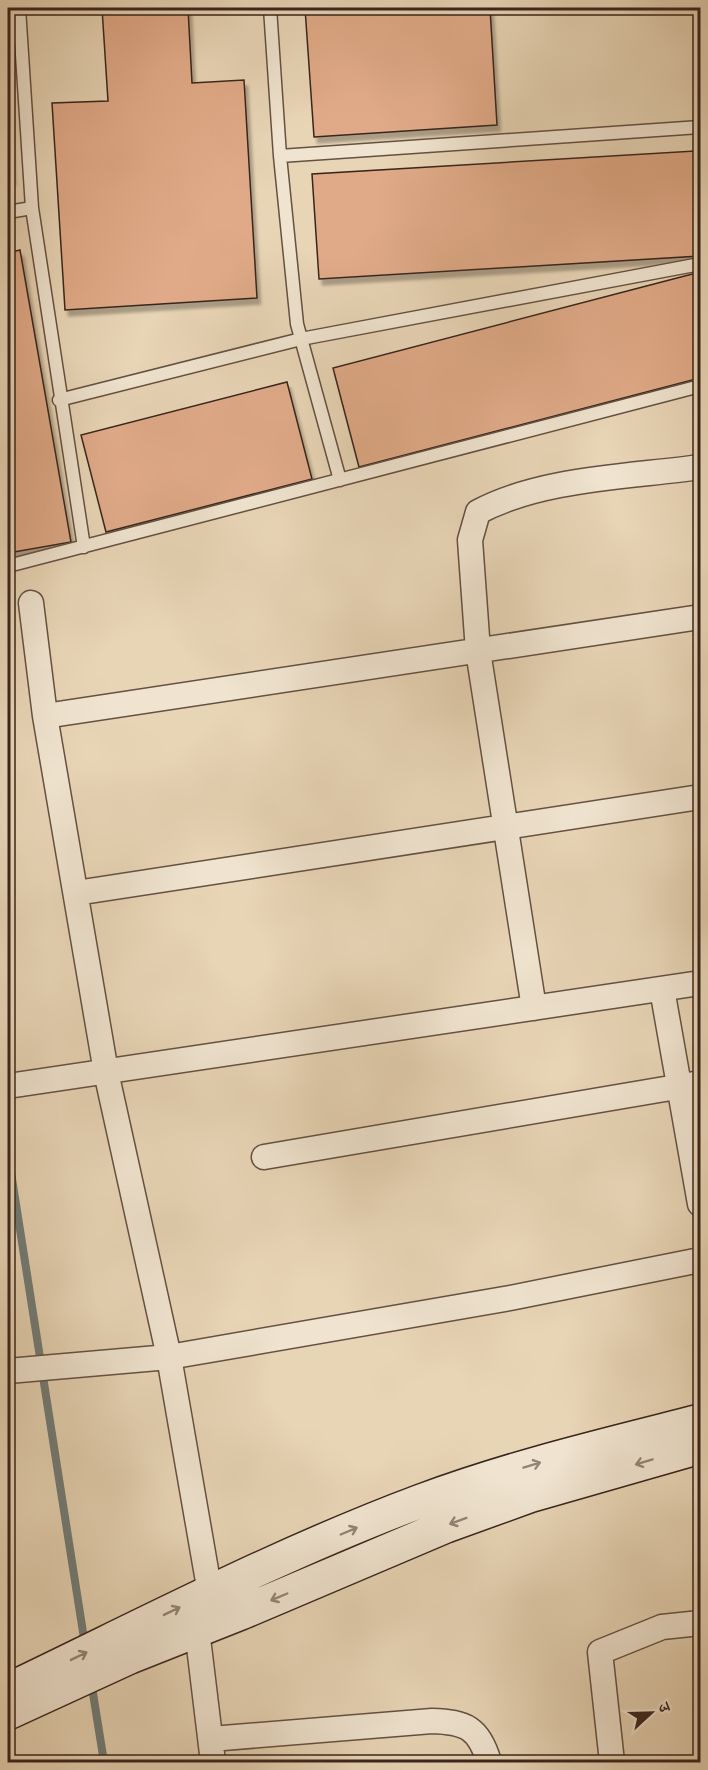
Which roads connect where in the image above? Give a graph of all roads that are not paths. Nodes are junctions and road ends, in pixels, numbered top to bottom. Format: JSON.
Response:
{"nodes":[{"id":1,"x":19,"y":8,"type":"edge"},
{"id":2,"x":270,"y":8,"type":"edge"},
{"id":3,"x":700,"y":127,"type":"edge"},
{"id":4,"x":280,"y":156,"type":"junction"},
{"id":5,"x":32,"y":208,"type":"junction"},
{"id":6,"x":8,"y":212,"type":"edge"},
{"id":7,"x":700,"y":264,"type":"edge"},
{"id":8,"x":302,"y":339,"type":"junction"},
{"id":9,"x":700,"y":386,"type":"edge"},
{"id":10,"x":59,"y":400,"type":"junction"},
{"id":11,"x":700,"y":467,"type":"edge"},
{"id":12,"x":340,"y":480,"type":"junction"},
{"id":13,"x":84,"y":546,"type":"junction"},
{"id":14,"x":8,"y":566,"type":"edge"},
{"id":15,"x":31,"y":603,"type":"dead end"},
{"id":16,"x":700,"y":617,"type":"edge"},
{"id":17,"x":478,"y":651,"type":"junction"},
{"id":18,"x":45,"y":716,"type":"junction"},
{"id":19,"x":700,"y":797,"type":"edge"},
{"id":20,"x":506,"y":827,"type":"junction"},
{"id":21,"x":76,"y":893,"type":"junction"},
{"id":22,"x":700,"y":983,"type":"edge"},
{"id":23,"x":662,"y":989,"type":"junction"},
{"id":24,"x":534,"y":1008,"type":"junction"},
{"id":25,"x":106,"y":1072,"type":"junction"},
{"id":26,"x":690,"y":1085,"type":"edge"},
{"id":27,"x":12,"y":1086,"type":"edge"},
{"id":28,"x":264,"y":1157,"type":"dead end"},
{"id":29,"x":700,"y":1204,"type":"edge"},
{"id":30,"x":700,"y":1260,"type":"edge"},
{"id":31,"x":169,"y":1357,"type":"junction"},
{"id":32,"x":8,"y":1371,"type":"edge"},
{"id":33,"x":700,"y":1421,"type":"edge"},
{"id":34,"x":700,"y":1447,"type":"edge"},
{"id":35,"x":210,"y":1593,"type":"junction"},
{"id":36,"x":700,"y":1623,"type":"edge"},
{"id":37,"x":198,"y":1630,"type":"junction"},
{"id":38,"x":124,"y":1647,"type":"junction"},
{"id":39,"x":50,"y":1682,"type":"junction"},
{"id":40,"x":8,"y":1690,"type":"edge"},
{"id":41,"x":8,"y":1713,"type":"edge"},
{"id":42,"x":211,"y":1739,"type":"junction"},
{"id":43,"x":213,"y":1762,"type":"edge"},
{"id":44,"x":489,"y":1762,"type":"edge"},
{"id":45,"x":612,"y":1762,"type":"edge"}],
"edges":[{"from":1,"to":5,"type":"lane"},
{"from":2,"to":4,"type":"lane"},
{"from":3,"to":4,"type":"lane"},
{"from":4,"to":8,"type":"lane"},
{"from":5,"to":6,"type":"lane"},
{"from":5,"to":10,"type":"lane"},
{"from":7,"to":8,"type":"lane"},
{"from":8,"to":10,"type":"lane"},
{"from":8,"to":12,"type":"lane"},
{"from":9,"to":12,"type":"lane"},
{"from":10,"to":13,"type":"lane"},
{"from":11,"to":17,"type":"street"},
{"from":12,"to":13,"type":"lane"},
{"from":13,"to":14,"type":"lane"},
{"from":15,"to":18,"type":"street"},
{"from":16,"to":17,"type":"street"},
{"from":17,"to":18,"type":"street"},
{"from":17,"to":20,"type":"street"},
{"from":18,"to":21,"type":"street"},
{"from":19,"to":20,"type":"street"},
{"from":20,"to":21,"type":"street"},
{"from":20,"to":24,"type":"street"},
{"from":21,"to":25,"type":"street"},
{"from":22,"to":23,"type":"street"},
{"from":23,"to":24,"type":"street"},
{"from":23,"to":26,"type":"street"},
{"from":24,"to":25,"type":"street"},
{"from":25,"to":27,"type":"street"},
{"from":25,"to":31,"type":"street"},
{"from":26,"to":28,"type":"street"},
{"from":26,"to":29,"type":"street"},
{"from":30,"to":31,"type":"street"},
{"from":31,"to":32,"type":"street"},
{"from":31,"to":35,"type":"street"},
{"from":35,"to":33,"type":"street","one_way":true},
{"from":34,"to":37,"type":"street","one_way":true},
{"from":38,"to":35,"type":"street","one_way":true},
{"from":36,"to":45,"type":"street"},
{"from":37,"to":38,"type":"street"},
{"from":37,"to":42,"type":"street"},
{"from":38,"to":39,"type":"street"},
{"from":39,"to":40,"type":"street"},
{"from":39,"to":41,"type":"street"},
{"from":42,"to":43,"type":"street"},
{"from":42,"to":44,"type":"street"}]}
